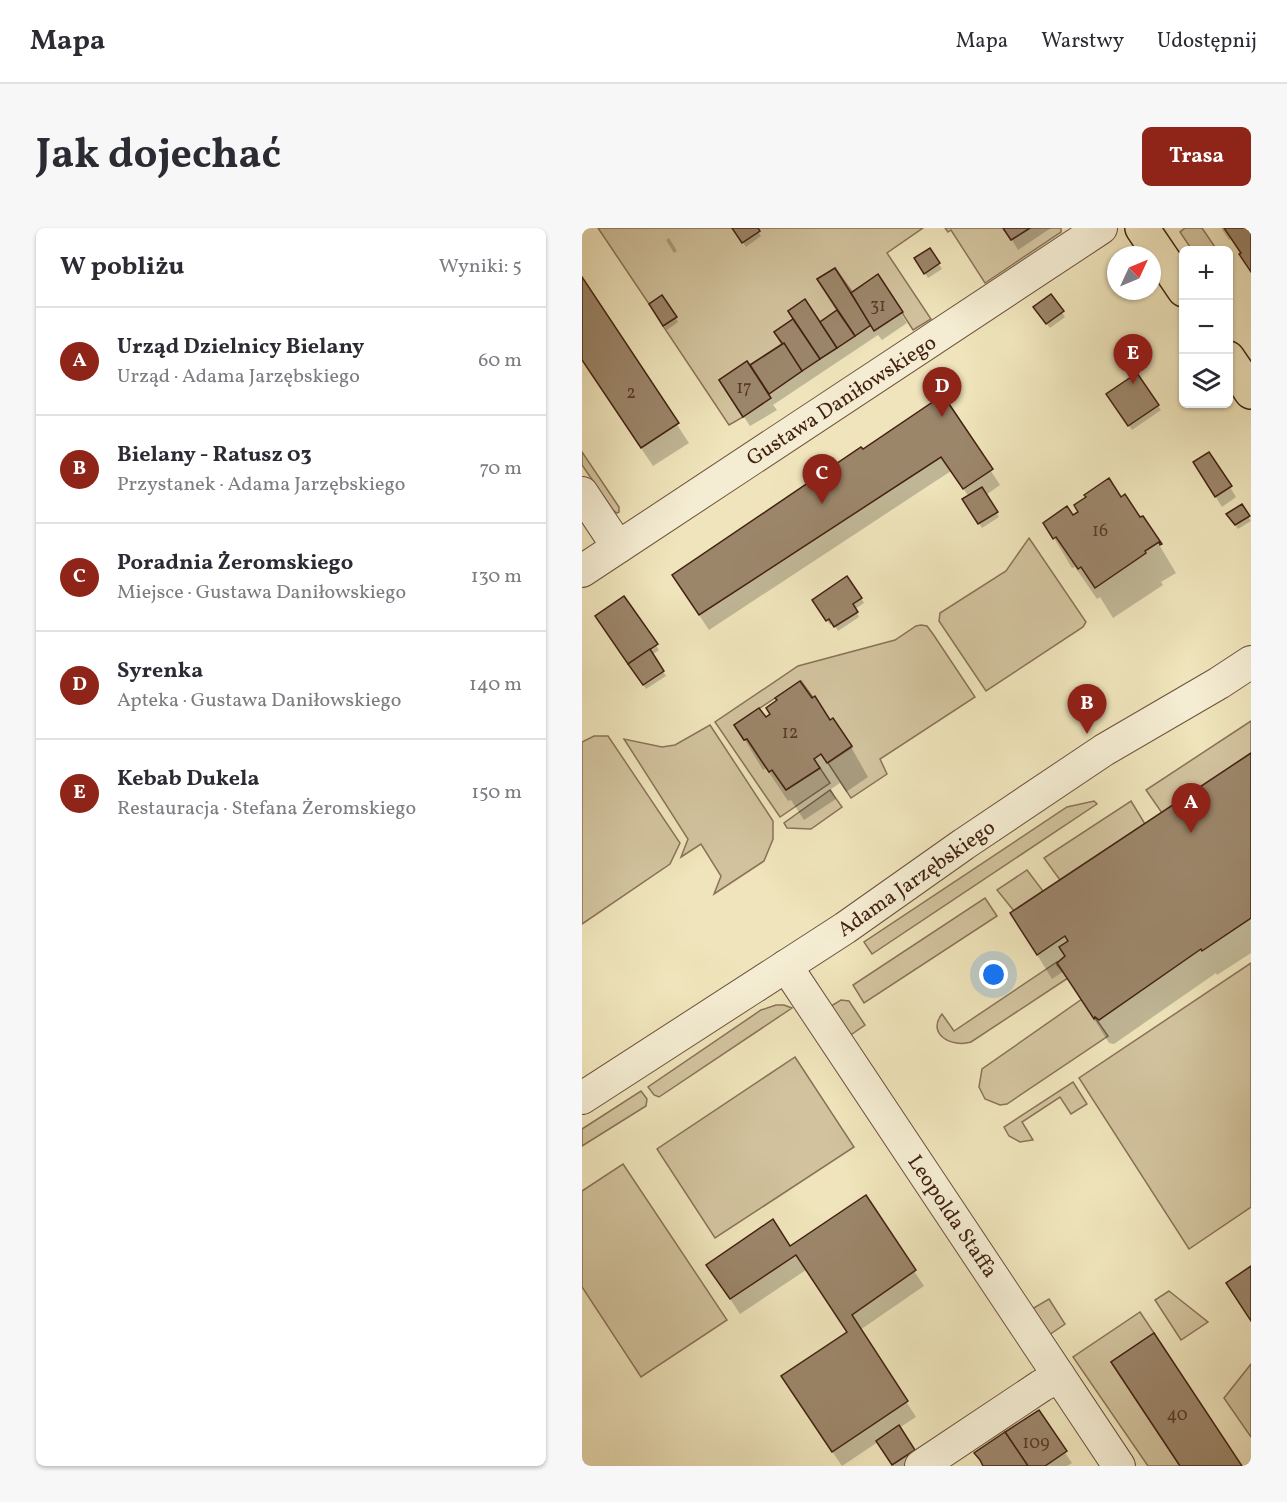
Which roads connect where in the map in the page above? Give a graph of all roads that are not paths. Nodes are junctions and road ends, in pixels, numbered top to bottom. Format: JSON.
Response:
{"nodes":[{"id":1,"x":1101,"y":228,"type":"edge"},
{"id":2,"x":1142,"y":228,"type":"edge"},
{"id":3,"x":1179,"y":283,"type":"edge"},
{"id":4,"x":1233,"y":365,"type":"edge"},
{"id":5,"x":1251,"y":392,"type":"edge"},
{"id":6,"x":582,"y":493,"type":"edge"},
{"id":7,"x":618,"y":547,"type":"junction"},
{"id":8,"x":582,"y":571,"type":"edge"},
{"id":9,"x":1251,"y":662,"type":"edge"},
{"id":10,"x":786,"y":966,"type":"junction"},
{"id":11,"x":582,"y":1098,"type":"edge"},
{"id":12,"x":1059,"y":1376,"type":"junction"},
{"id":13,"x":921,"y":1466,"type":"edge"},
{"id":14,"x":1119,"y":1466,"type":"edge"}],
"edges":[{"from":1,"to":7,"type":"street","name":"Gustawa Daniłowskiego"},
{"from":2,"to":3,"type":"main road"},
{"from":4,"to":5,"type":"main road"},
{"from":6,"to":7,"type":"street"},
{"from":7,"to":8,"type":"street","name":"Gustawa Daniłowskiego"},
{"from":9,"to":10,"type":"street","name":"Adama Jarzębskiego"},
{"from":10,"to":11,"type":"street","name":"Adama Jarzębskiego"},
{"from":10,"to":12,"type":"street","name":"Leopolda Staffa"},
{"from":12,"to":13,"type":"street"},
{"from":12,"to":14,"type":"street","name":"Leopolda Staffa"}]}
